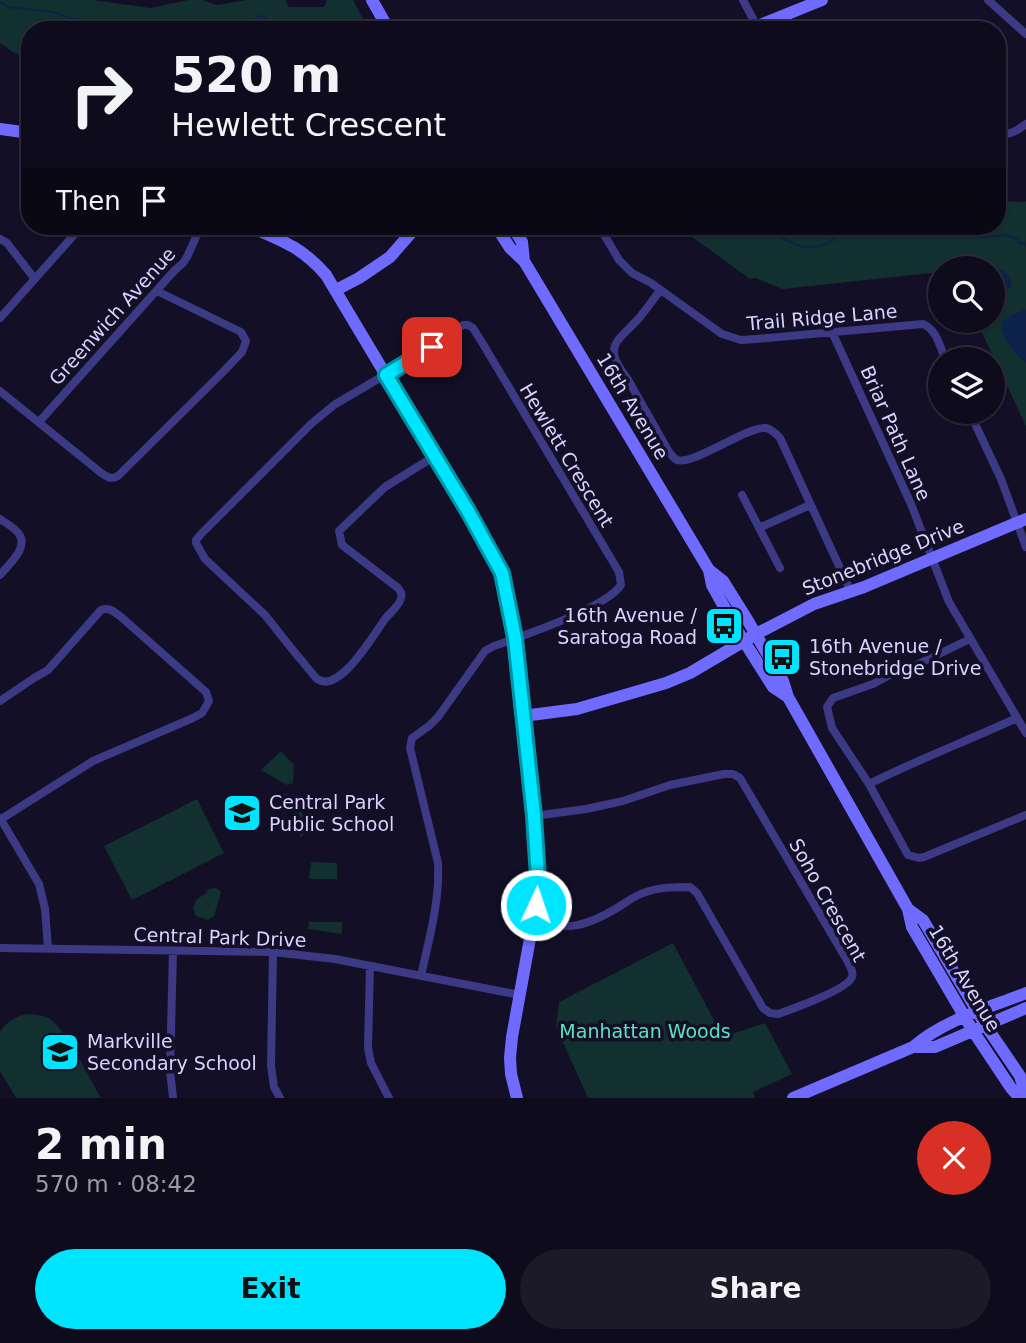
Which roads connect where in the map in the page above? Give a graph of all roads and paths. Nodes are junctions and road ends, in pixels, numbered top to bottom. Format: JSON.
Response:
{"nodes":[{"id":1,"x":372,"y":0,"type":"edge"},
{"id":2,"x":743,"y":0,"type":"edge"},
{"id":3,"x":822,"y":0,"type":"edge"},
{"id":4,"x":988,"y":0,"type":"edge"},
{"id":5,"x":384,"y":21,"type":"edge"},
{"id":6,"x":752,"y":21,"type":"edge"},
{"id":7,"x":773,"y":21,"type":"edge"},
{"id":8,"x":1026,"y":34,"type":"edge"},
{"id":9,"x":1026,"y":124,"type":"edge"},
{"id":10,"x":0,"y":130,"type":"edge"},
{"id":11,"x":21,"y":132,"type":"edge"},
{"id":12,"x":1006,"y":135,"type":"edge"},
{"id":13,"x":74,"y":235,"type":"edge"},
{"id":14,"x":197,"y":235,"type":"edge"},
{"id":15,"x":270,"y":235,"type":"edge"},
{"id":16,"x":409,"y":235,"type":"edge"},
{"id":17,"x":502,"y":235,"type":"edge"},
{"id":18,"x":518,"y":235,"type":"edge"},
{"id":19,"x":604,"y":235,"type":"edge"},
{"id":20,"x":0,"y":239,"type":"edge"},
{"id":21,"x":524,"y":261,"type":"junction"},
{"id":22,"x":34,"y":278,"type":"junction"},
{"id":23,"x":336,"y":290,"type":"junction"},
{"id":24,"x":660,"y":290,"type":"junction"},
{"id":25,"x":156,"y":291,"type":"junction"},
{"id":26,"x":0,"y":318,"type":"edge"},
{"id":27,"x":832,"y":332,"type":"junction"},
{"id":28,"x":940,"y":347,"type":"edge"},
{"id":29,"x":386,"y":375,"type":"junction"},
{"id":30,"x":0,"y":391,"type":"edge"},
{"id":31,"x":39,"y":422,"type":"junction"},
{"id":32,"x":976,"y":424,"type":"edge"},
{"id":33,"x":435,"y":456,"type":"junction"},
{"id":34,"x":742,"y":495,"type":"dead end"},
{"id":35,"x":810,"y":505,"type":"junction"},
{"id":36,"x":0,"y":519,"type":"edge"},
{"id":37,"x":1021,"y":521,"type":"edge"},
{"id":38,"x":759,"y":528,"type":"junction"},
{"id":39,"x":1026,"y":547,"type":"edge"},
{"id":40,"x":932,"y":559,"type":"junction"},
{"id":41,"x":780,"y":568,"type":"dead end"},
{"id":42,"x":0,"y":575,"type":"edge"},
{"id":43,"x":851,"y":592,"type":"junction"},
{"id":44,"x":515,"y":638,"type":"junction"},
{"id":45,"x":750,"y":638,"type":"junction"},
{"id":46,"x":970,"y":639,"type":"junction"},
{"id":47,"x":0,"y":701,"type":"edge"},
{"id":48,"x":523,"y":716,"type":"junction"},
{"id":49,"x":1017,"y":718,"type":"junction"},
{"id":50,"x":1026,"y":733,"type":"edge"},
{"id":51,"x":869,"y":784,"type":"junction"},
{"id":52,"x":1026,"y":815,"type":"edge"},
{"id":53,"x":534,"y":816,"type":"junction"},
{"id":54,"x":0,"y":819,"type":"edge"},
{"id":55,"x":908,"y":909,"type":"junction"},
{"id":56,"x":533,"y":922,"type":"junction"},
{"id":57,"x":0,"y":948,"type":"edge"},
{"id":58,"x":48,"y":948,"type":"junction"},
{"id":59,"x":173,"y":951,"type":"junction"},
{"id":60,"x":272,"y":952,"type":"junction"},
{"id":61,"x":370,"y":966,"type":"junction"},
{"id":62,"x":421,"y":976,"type":"junction"},
{"id":63,"x":1026,"y":993,"type":"edge"},
{"id":64,"x":520,"y":995,"type":"junction"},
{"id":65,"x":1026,"y":1008,"type":"edge"},
{"id":66,"x":977,"y":1012,"type":"junction"},
{"id":67,"x":964,"y":1018,"type":"junction"},
{"id":68,"x":986,"y":1026,"type":"junction"},
{"id":69,"x":973,"y":1031,"type":"junction"},
{"id":70,"x":913,"y":1047,"type":"junction"},
{"id":71,"x":1026,"y":1095,"type":"edge"},
{"id":72,"x":173,"y":1098,"type":"edge"},
{"id":73,"x":281,"y":1098,"type":"edge"},
{"id":74,"x":389,"y":1098,"type":"edge"},
{"id":75,"x":517,"y":1098,"type":"edge"},
{"id":76,"x":793,"y":1098,"type":"edge"},
{"id":77,"x":1020,"y":1098,"type":"edge"}],
"edges":[{"from":1,"to":5,"type":"main road"},
{"from":2,"to":6,"type":"street"},
{"from":3,"to":7,"type":"main road"},
{"from":4,"to":8,"type":"street"},
{"from":9,"to":12,"type":"street"},
{"from":10,"to":11,"type":"main road"},
{"from":13,"to":22,"type":"street"},
{"from":14,"to":25,"type":"street","name":"Greenwich Avenue"},
{"from":15,"to":23,"type":"main road"},
{"from":16,"to":23,"type":"main road"},
{"from":17,"to":21,"type":"main road","name":"16th Avenue"},
{"from":18,"to":21,"type":"main road","name":"16th Avenue"},
{"from":19,"to":24,"type":"street","name":"Trail Ridge Lane"},
{"from":20,"to":22,"type":"street"},
{"from":21,"to":45,"type":"main road","name":"16th Avenue"},
{"from":22,"to":26,"type":"street"},
{"from":23,"to":29,"type":"main road"},
{"from":24,"to":27,"type":"street","name":"Trail Ridge Lane"},
{"from":24,"to":35,"type":"street"},
{"from":25,"to":31,"type":"street","name":"Greenwich Avenue"},
{"from":25,"to":31,"type":"street"},
{"from":27,"to":28,"type":"street","name":"Trail Ridge Lane"},
{"from":27,"to":40,"type":"street","name":"Briar Path Lane"},
{"from":29,"to":33,"type":"main road"},
{"from":29,"to":33,"type":"street"},
{"from":29,"to":44,"type":"street","name":"Hewlett Crescent"},
{"from":30,"to":31,"type":"street"},
{"from":32,"to":37,"type":"street"},
{"from":33,"to":44,"type":"main road"},
{"from":34,"to":38,"type":"street"},
{"from":35,"to":38,"type":"street"},
{"from":35,"to":43,"type":"street"},
{"from":36,"to":42,"type":"street"},
{"from":37,"to":39,"type":"street"},
{"from":37,"to":40,"type":"main road","name":"Stonebridge Drive"},
{"from":38,"to":41,"type":"street"},
{"from":40,"to":43,"type":"main road","name":"Stonebridge Drive"},
{"from":40,"to":46,"type":"street","name":"Briar Path Lane"},
{"from":43,"to":45,"type":"main road","name":"Stonebridge Drive"},
{"from":44,"to":48,"type":"main road"},
{"from":44,"to":62,"type":"street"},
{"from":45,"to":48,"type":"main road","name":"Stonebridge Drive"},
{"from":45,"to":55,"type":"main road","name":"16th Avenue"},
{"from":46,"to":49,"type":"street","name":"Briar Path Lane"},
{"from":46,"to":51,"type":"street"},
{"from":47,"to":54,"type":"street"},
{"from":48,"to":53,"type":"main road"},
{"from":49,"to":50,"type":"street","name":"Briar Path Lane"},
{"from":49,"to":51,"type":"street"},
{"from":51,"to":52,"type":"street"},
{"from":53,"to":56,"type":"main road"},
{"from":53,"to":56,"type":"street","name":"Soho Crescent"},
{"from":54,"to":58,"type":"street"},
{"from":55,"to":66,"type":"main road","name":"16th Avenue"},
{"from":55,"to":67,"type":"main road","name":"16th Avenue"},
{"from":56,"to":64,"type":"main road"},
{"from":57,"to":58,"type":"street","name":"Central Park Drive"},
{"from":58,"to":59,"type":"street","name":"Central Park Drive"},
{"from":59,"to":60,"type":"street","name":"Central Park Drive"},
{"from":59,"to":72,"type":"street"},
{"from":60,"to":61,"type":"street","name":"Central Park Drive"},
{"from":60,"to":73,"type":"street"},
{"from":61,"to":62,"type":"street","name":"Central Park Drive"},
{"from":61,"to":74,"type":"street"},
{"from":62,"to":64,"type":"street","name":"Central Park Drive"},
{"from":63,"to":66,"type":"main road"},
{"from":64,"to":75,"type":"main road"},
{"from":65,"to":68,"type":"main road"},
{"from":66,"to":67,"type":"main road"},
{"from":66,"to":68,"type":"main road","name":"16th Avenue"},
{"from":67,"to":69,"type":"main road","name":"16th Avenue"},
{"from":67,"to":70,"type":"main road"},
{"from":68,"to":69,"type":"main road"},
{"from":68,"to":71,"type":"main road","name":"16th Avenue"},
{"from":69,"to":70,"type":"main road"},
{"from":69,"to":77,"type":"main road","name":"16th Avenue"},
{"from":70,"to":76,"type":"main road"}]}
